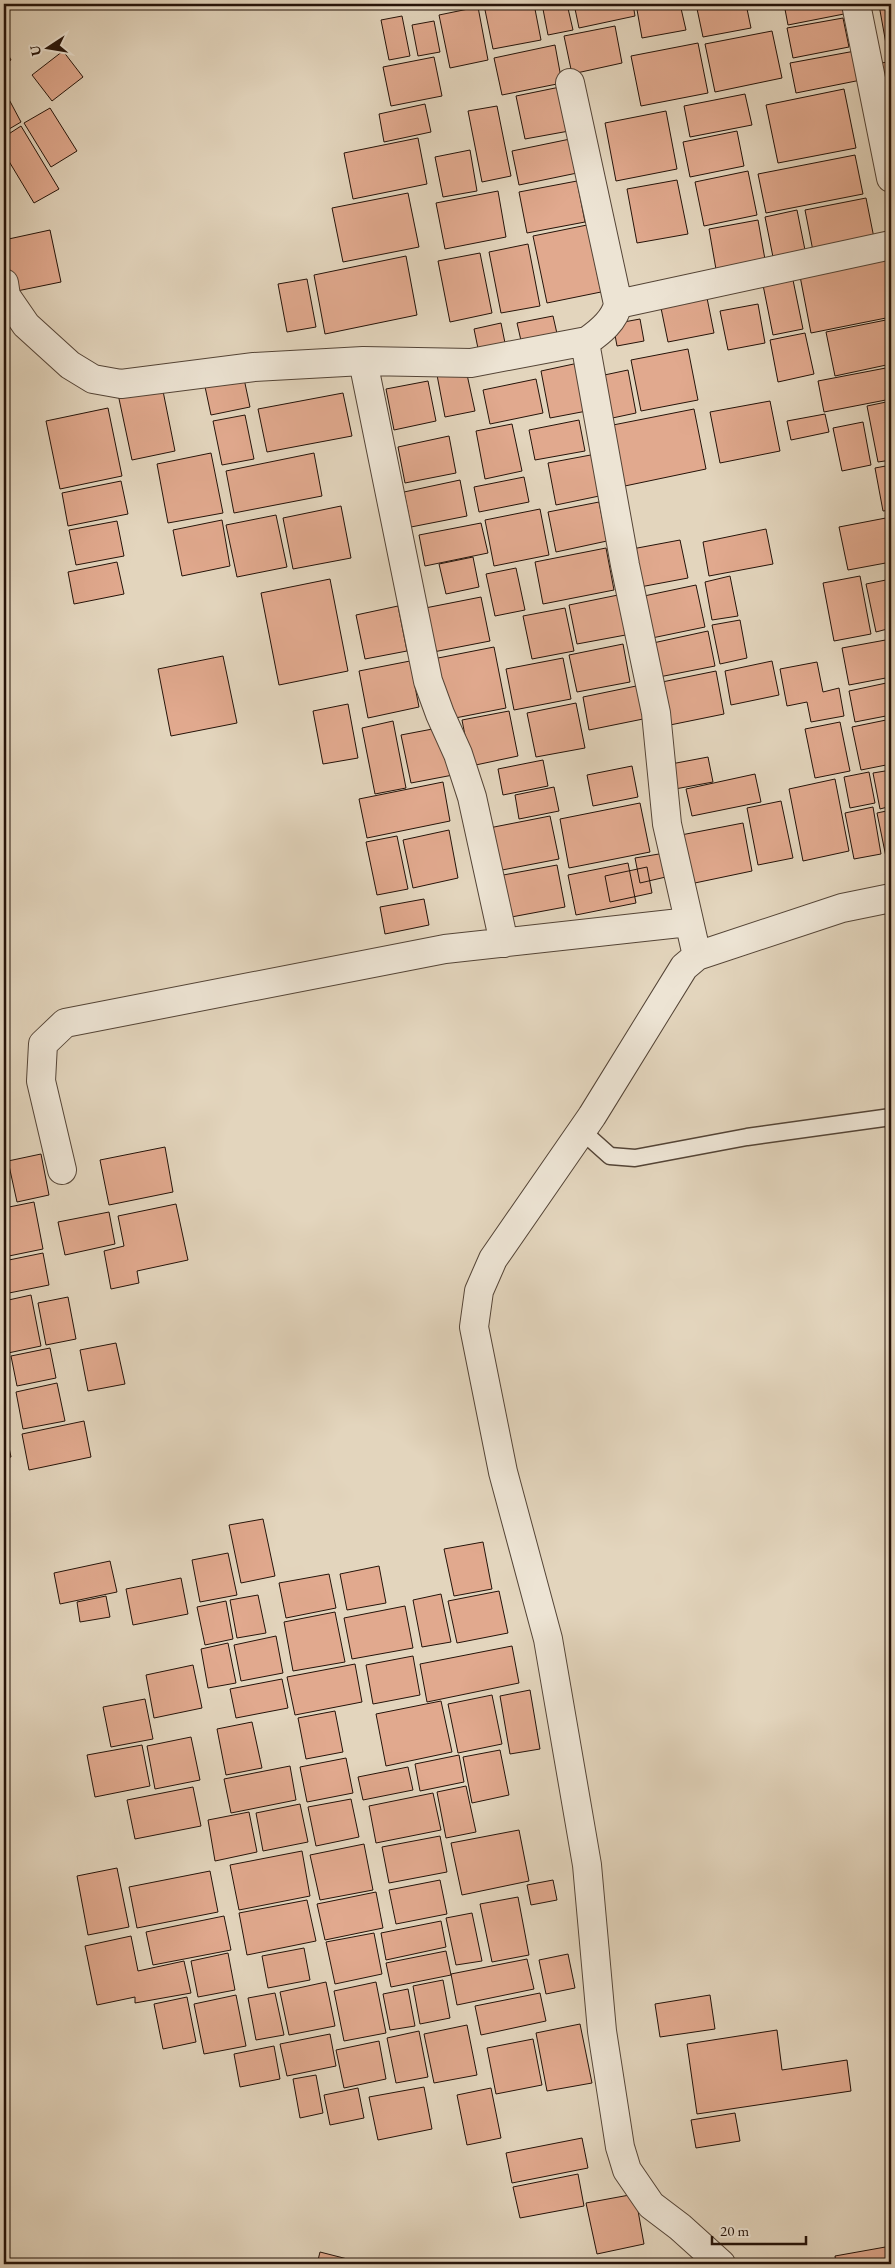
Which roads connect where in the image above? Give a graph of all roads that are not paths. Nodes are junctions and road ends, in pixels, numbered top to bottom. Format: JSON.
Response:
{"nodes":[{"id":1,"x":856,"y":4,"type":"edge"},
{"id":2,"x":570,"y":83,"type":"dead end"},
{"id":3,"x":891,"y":178,"type":"edge"},
{"id":4,"x":891,"y":245,"type":"edge"},
{"id":5,"x":4,"y":283,"type":"edge"},
{"id":6,"x":618,"y":304,"type":"junction"},
{"id":7,"x":588,"y":341,"type":"junction"},
{"id":8,"x":363,"y":361,"type":"junction"},
{"id":9,"x":891,"y":898,"type":"edge"},
{"id":10,"x":689,"y":922,"type":"junction"},
{"id":11,"x":504,"y":943,"type":"junction"},
{"id":12,"x":697,"y":956,"type":"junction"},
{"id":13,"x":891,"y":1117,"type":"edge"},
{"id":14,"x":582,"y":1131,"type":"junction"},
{"id":15,"x":62,"y":1170,"type":"dead end"},
{"id":16,"x":721,"y":2264,"type":"edge"}],
"edges":[{"from":1,"to":3,"type":"street"},
{"from":2,"to":6,"type":"street"},
{"from":4,"to":6,"type":"street"},
{"from":5,"to":8,"type":"street"},
{"from":6,"to":7,"type":"street"},
{"from":7,"to":8,"type":"street"},
{"from":7,"to":10,"type":"street"},
{"from":8,"to":11,"type":"street"},
{"from":9,"to":12,"type":"street"},
{"from":10,"to":11,"type":"street"},
{"from":10,"to":12,"type":"street"},
{"from":11,"to":15,"type":"street"},
{"from":12,"to":14,"type":"street"},
{"from":13,"to":14,"type":"lane"},
{"from":14,"to":16,"type":"street"}]}
